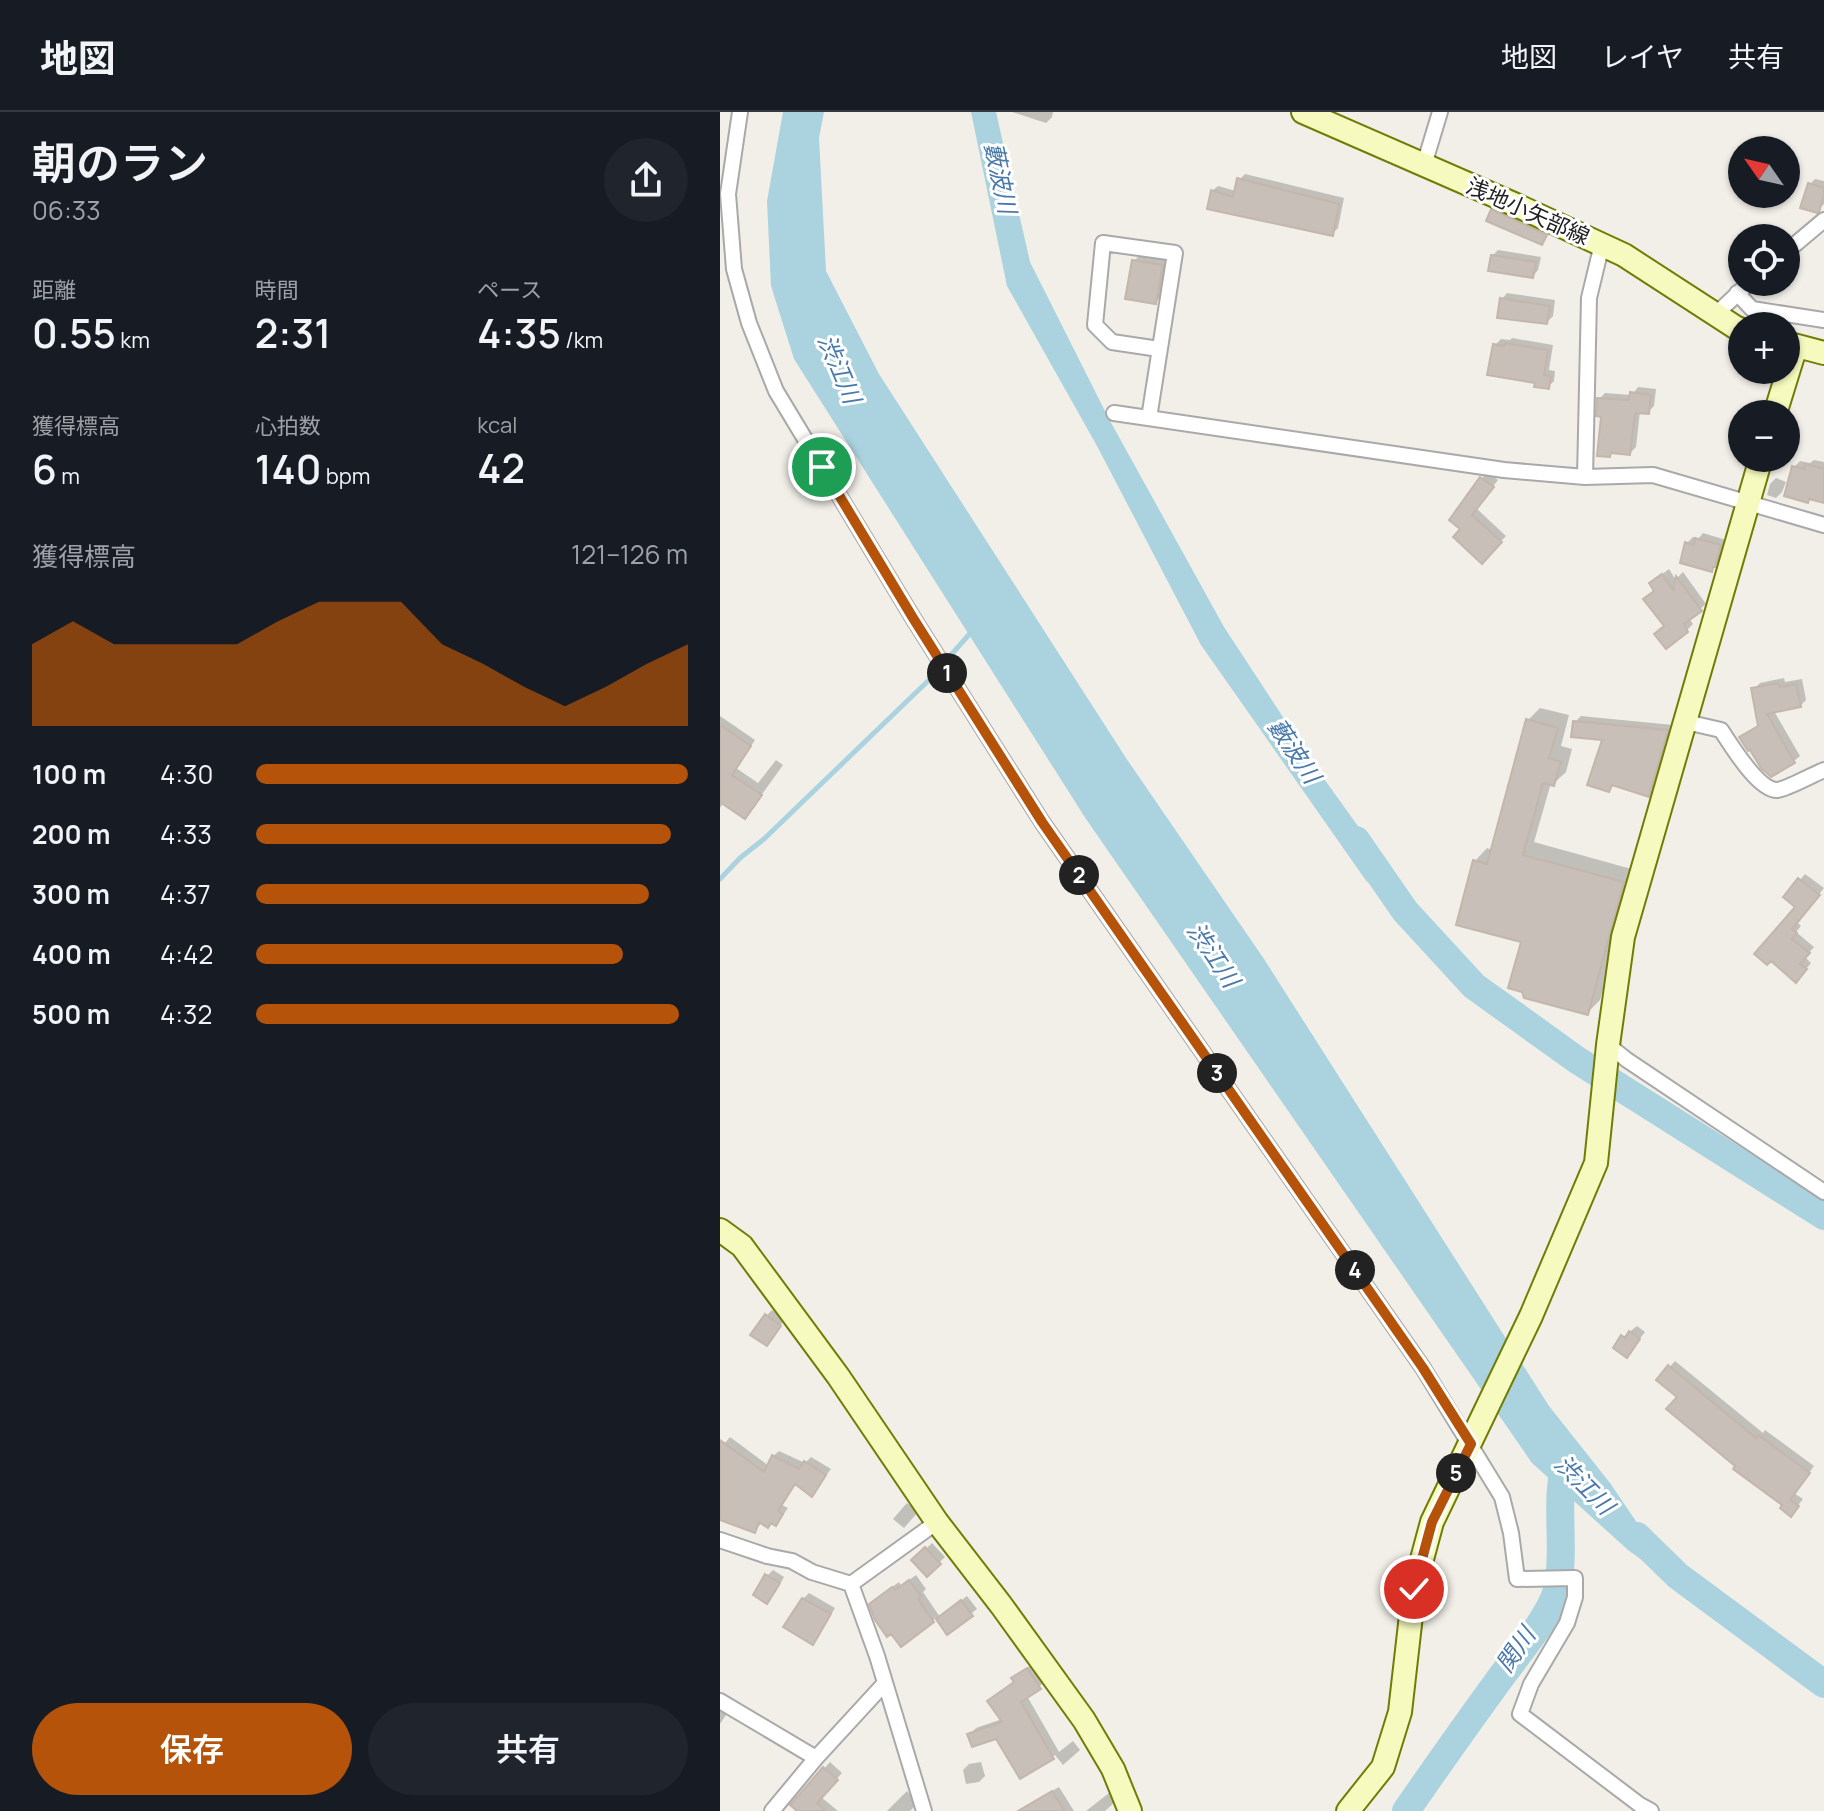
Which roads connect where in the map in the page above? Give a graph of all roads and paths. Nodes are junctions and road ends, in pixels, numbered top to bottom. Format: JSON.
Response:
{"nodes":[{"id":1,"x":740,"y":112,"type":"edge"},
{"id":2,"x":1303,"y":112,"type":"edge"},
{"id":3,"x":1440,"y":112,"type":"edge"},
{"id":4,"x":1424,"y":165,"type":"junction"},
{"id":5,"x":1824,"y":220,"type":"edge"},
{"id":6,"x":1800,"y":240,"type":"edge"},
{"id":7,"x":1602,"y":244,"type":"junction"},
{"id":8,"x":1734,"y":296,"type":"edge"},
{"id":9,"x":1740,"y":296,"type":"edge"},
{"id":10,"x":1716,"y":314,"type":"junction"},
{"id":11,"x":1824,"y":320,"type":"edge"},
{"id":12,"x":1728,"y":322,"type":"edge"},
{"id":13,"x":1800,"y":346,"type":"edge"},
{"id":14,"x":1159,"y":349,"type":"junction"},
{"id":15,"x":1824,"y":353,"type":"edge"},
{"id":16,"x":1114,"y":413,"type":"dead end"},
{"id":17,"x":1149,"y":418,"type":"junction"},
{"id":18,"x":1756,"y":472,"type":"edge"},
{"id":19,"x":1585,"y":477,"type":"junction"},
{"id":20,"x":1746,"y":503,"type":"junction"},
{"id":21,"x":1824,"y":525,"type":"edge"},
{"id":22,"x":1686,"y":722,"type":"junction"},
{"id":23,"x":1824,"y":770,"type":"edge"},
{"id":24,"x":1607,"y":1051,"type":"junction"},
{"id":25,"x":1824,"y":1192,"type":"edge"},
{"id":26,"x":720,"y":1230,"type":"edge"},
{"id":27,"x":1473,"y":1440,"type":"junction"},
{"id":28,"x":937,"y":1522,"type":"junction"},
{"id":29,"x":720,"y":1540,"type":"edge"},
{"id":30,"x":851,"y":1584,"type":"junction"},
{"id":31,"x":884,"y":1684,"type":"junction"},
{"id":32,"x":720,"y":1701,"type":"edge"},
{"id":33,"x":816,"y":1758,"type":"junction"},
{"id":34,"x":1642,"y":1809,"type":"edge"},
{"id":35,"x":772,"y":1811,"type":"edge"},
{"id":36,"x":924,"y":1811,"type":"edge"},
{"id":37,"x":1130,"y":1811,"type":"edge"},
{"id":38,"x":1348,"y":1811,"type":"edge"}],
"edges":[{"from":1,"to":27,"type":"street"},
{"from":2,"to":4,"type":"street","name":"浅地小矢部線"},
{"from":3,"to":4,"type":"street"},
{"from":4,"to":7,"type":"street","name":"浅地小矢部線"},
{"from":5,"to":6,"type":"street"},
{"from":7,"to":10,"type":"street","name":"浅地小矢部線"},
{"from":7,"to":19,"type":"street"},
{"from":8,"to":10,"type":"street"},
{"from":9,"to":11,"type":"street"},
{"from":10,"to":12,"type":"street","name":"浅地小矢部線"},
{"from":13,"to":15,"type":"street"},
{"from":14,"to":14,"type":"street"},
{"from":14,"to":17,"type":"street"},
{"from":16,"to":17,"type":"street"},
{"from":17,"to":19,"type":"street"},
{"from":18,"to":20,"type":"street"},
{"from":19,"to":20,"type":"street"},
{"from":20,"to":21,"type":"street"},
{"from":20,"to":22,"type":"street"},
{"from":22,"to":23,"type":"street"},
{"from":22,"to":24,"type":"street"},
{"from":24,"to":25,"type":"street"},
{"from":24,"to":27,"type":"street"},
{"from":26,"to":28,"type":"street"},
{"from":27,"to":34,"type":"street"},
{"from":27,"to":38,"type":"street"},
{"from":28,"to":30,"type":"street"},
{"from":28,"to":37,"type":"street"},
{"from":29,"to":30,"type":"street"},
{"from":30,"to":31,"type":"street"},
{"from":31,"to":33,"type":"street"},
{"from":31,"to":36,"type":"street"},
{"from":32,"to":33,"type":"street"},
{"from":33,"to":35,"type":"street"}]}
